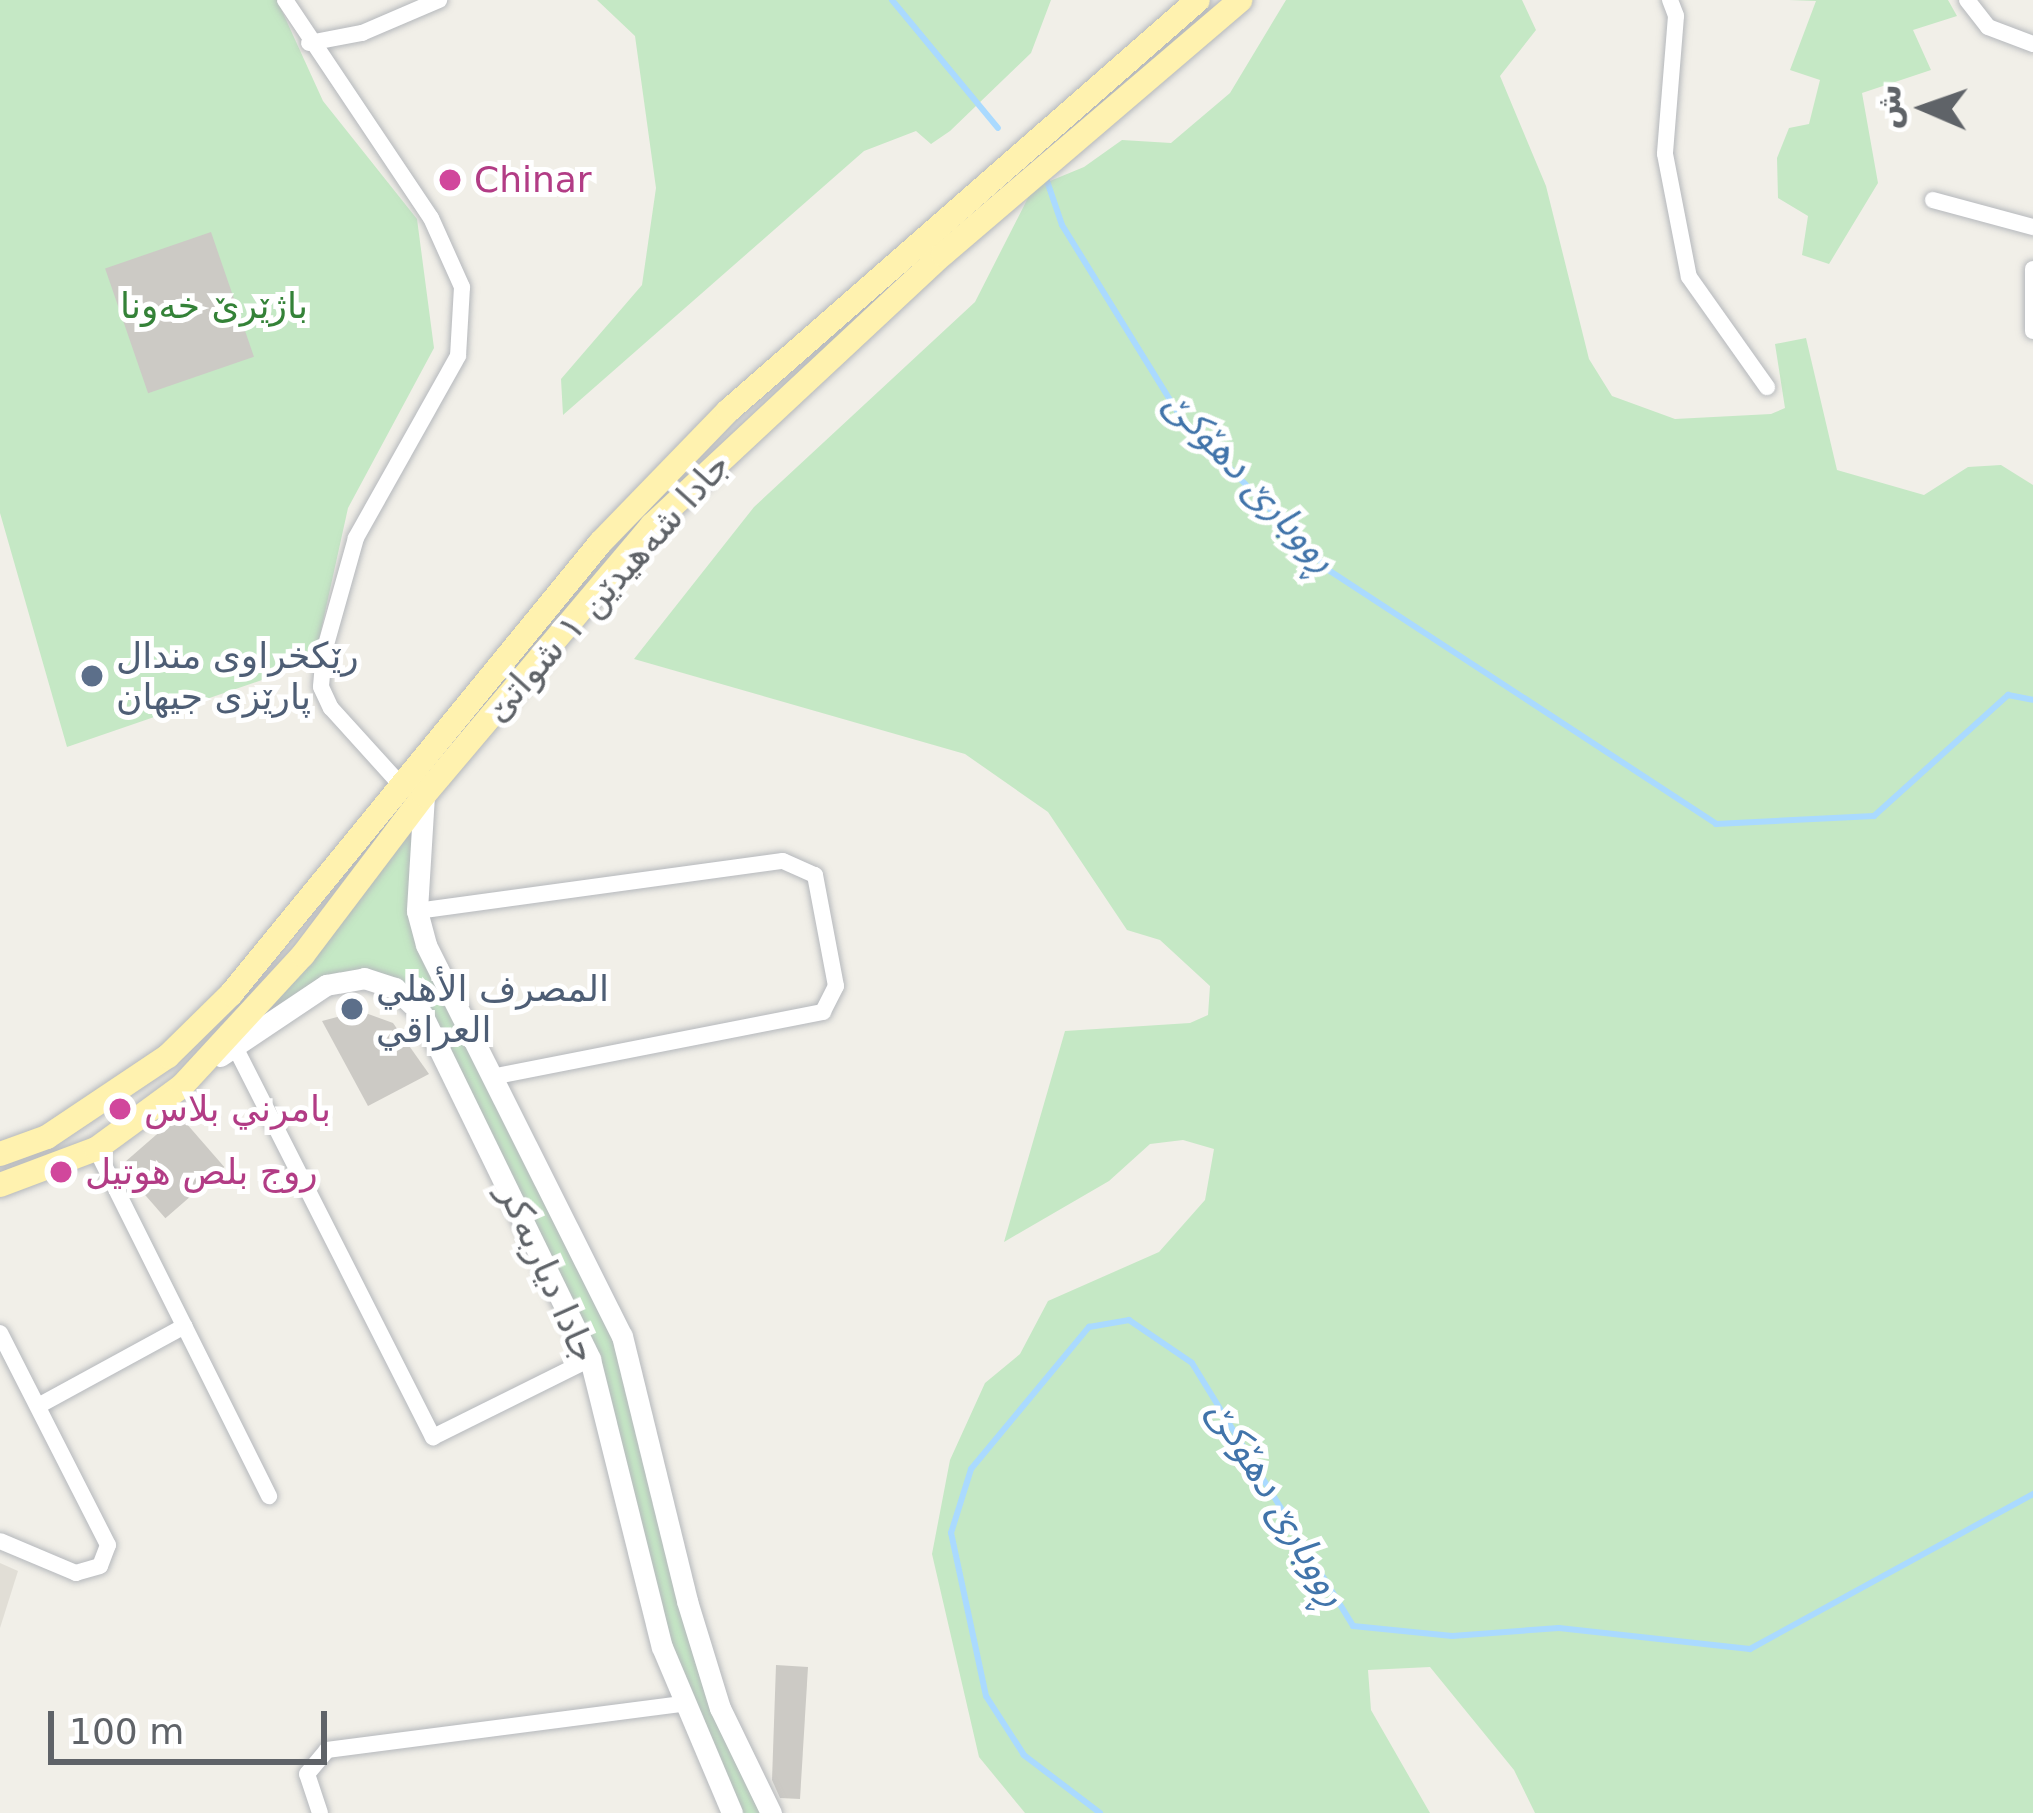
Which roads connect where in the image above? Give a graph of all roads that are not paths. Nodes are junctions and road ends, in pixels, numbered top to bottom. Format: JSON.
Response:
{"nodes":[{"id":1,"x":285,"y":0,"type":"edge"},
{"id":2,"x":439,"y":0,"type":"edge"},
{"id":3,"x":1198,"y":0,"type":"edge"},
{"id":4,"x":1240,"y":0,"type":"edge"},
{"id":5,"x":1670,"y":0,"type":"edge"},
{"id":6,"x":1967,"y":0,"type":"edge"},
{"id":7,"x":309,"y":43,"type":"junction"},
{"id":8,"x":2033,"y":44,"type":"edge"},
{"id":9,"x":1933,"y":200,"type":"dead end"},
{"id":10,"x":2033,"y":227,"type":"edge"},
{"id":11,"x":936,"y":244,"type":"junction"},
{"id":12,"x":2033,"y":269,"type":"edge"},
{"id":13,"x":2033,"y":331,"type":"edge"},
{"id":14,"x":1767,"y":387,"type":"dead end"},
{"id":15,"x":398,"y":782,"type":"junction"},
{"id":16,"x":424,"y":796,"type":"junction"},
{"id":17,"x":417,"y":911,"type":"junction"},
{"id":18,"x":234,"y":1045,"type":"junction"},
{"id":19,"x":492,"y":1077,"type":"junction"},
{"id":20,"x":182,"y":1086,"type":"junction"},
{"id":21,"x":96,"y":1149,"type":"junction"},
{"id":22,"x":0,"y":1154,"type":"edge"},
{"id":23,"x":532,"y":1154,"type":"junction"},
{"id":24,"x":502,"y":1170,"type":"junction"},
{"id":25,"x":0,"y":1185,"type":"edge"},
{"id":26,"x":184,"y":1326,"type":"junction"},
{"id":27,"x":0,"y":1333,"type":"edge"},
{"id":28,"x":590,"y":1359,"type":"junction"},
{"id":29,"x":38,"y":1406,"type":"junction"},
{"id":30,"x":269,"y":1496,"type":"dead end"},
{"id":31,"x":0,"y":1541,"type":"edge"},
{"id":32,"x":682,"y":1704,"type":"junction"},
{"id":33,"x":320,"y":1813,"type":"edge"},
{"id":34,"x":732,"y":1813,"type":"edge"},
{"id":35,"x":771,"y":1813,"type":"edge"}],
"edges":[{"from":1,"to":7,"type":"street"},
{"from":2,"to":7,"type":"street"},
{"from":3,"to":11,"type":"main road","name":"جادا شەهیدێن ١ شواتێ"},
{"from":4,"to":11,"type":"main road","name":"جادا شەهیدێن ١ شواتێ"},
{"from":5,"to":14,"type":"street"},
{"from":6,"to":8,"type":"street"},
{"from":7,"to":15,"type":"street"},
{"from":9,"to":10,"type":"street"},
{"from":11,"to":15,"type":"main road","name":"جادا شەهیدێن ١ شواتێ"},
{"from":11,"to":16,"type":"main road","name":"جادا شەهیدێن ١ شواتێ"},
{"from":12,"to":13,"type":"street"},
{"from":15,"to":22,"type":"main road","name":"جادا شەهیدێن ١ شواتێ"},
{"from":16,"to":17,"type":"main road","name":"جادا دیاربه‌كر"},
{"from":16,"to":20,"type":"main road","name":"جادا شەهیدێن ١ شواتێ"},
{"from":17,"to":19,"type":"main road","name":"جادا دیاربه‌كر"},
{"from":17,"to":19,"type":"street"},
{"from":18,"to":20,"type":"main road","name":"جادا دیاربه‌كر"},
{"from":18,"to":24,"type":"main road","name":"جادا دیاربه‌كر"},
{"from":18,"to":28,"type":"street"},
{"from":19,"to":23,"type":"main road","name":"جادا دیاربه‌كر"},
{"from":20,"to":21,"type":"main road","name":"جادا شەهیدێن ١ شواتێ"},
{"from":21,"to":25,"type":"main road","name":"جادا شەهیدێن ١ شواتێ"},
{"from":21,"to":26,"type":"street"},
{"from":23,"to":24,"type":"main road"},
{"from":23,"to":35,"type":"main road","name":"جادا دیاربه‌كر"},
{"from":24,"to":28,"type":"main road","name":"جادا دیاربه‌كر"},
{"from":26,"to":29,"type":"street"},
{"from":26,"to":30,"type":"street"},
{"from":27,"to":29,"type":"street"},
{"from":28,"to":32,"type":"main road","name":"جادا دیاربه‌كر"},
{"from":29,"to":31,"type":"street"},
{"from":32,"to":33,"type":"street"},
{"from":32,"to":34,"type":"main road","name":"جادا دیاربه‌كر"}]}
